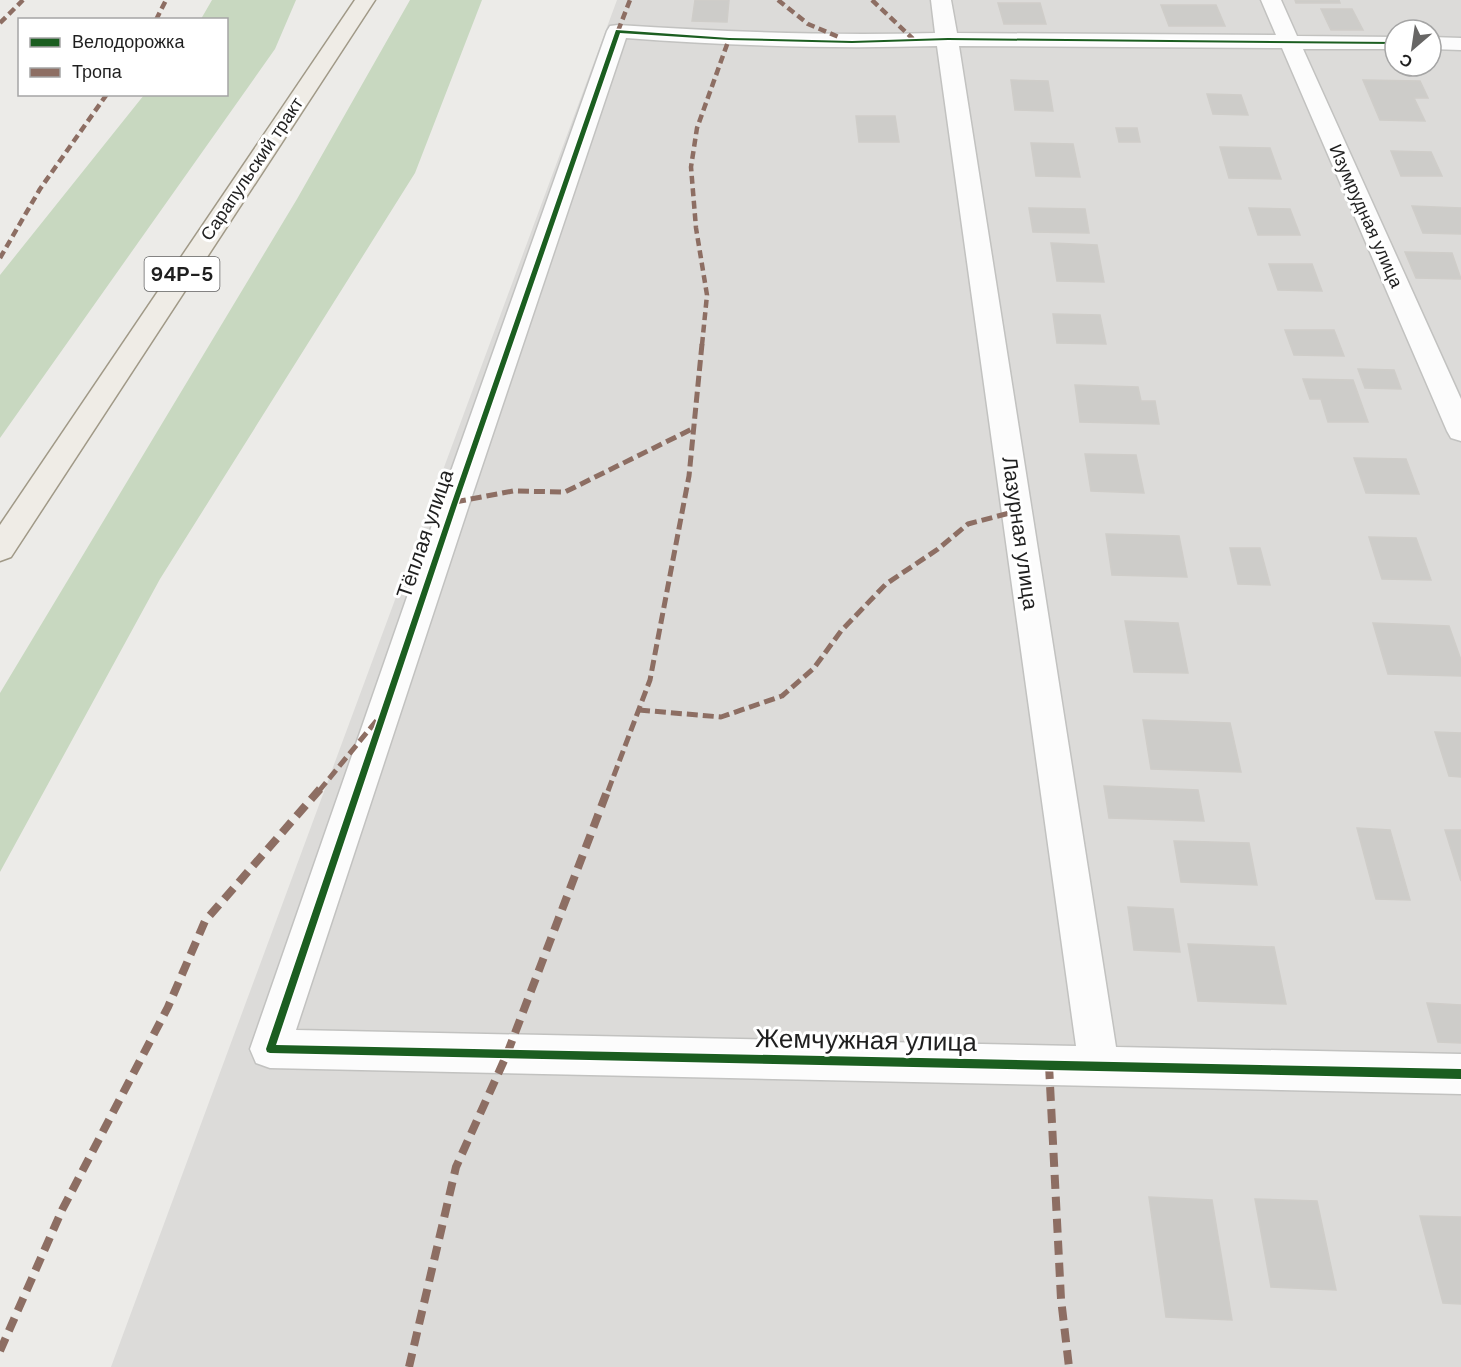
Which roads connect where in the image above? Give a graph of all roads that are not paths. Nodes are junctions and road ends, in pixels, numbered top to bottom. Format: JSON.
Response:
{"nodes":[{"id":1,"x":364,"y":0,"type":"edge"},
{"id":2,"x":941,"y":0,"type":"edge"},
{"id":3,"x":1272,"y":0,"type":"edge"},
{"id":4,"x":948,"y":39,"type":"junction"},
{"id":5,"x":1290,"y":42,"type":"junction"},
{"id":6,"x":1383,"y":43,"type":"edge"},
{"id":7,"x":1443,"y":43,"type":"edge"},
{"id":8,"x":1461,"y":44,"type":"edge"},
{"id":9,"x":1461,"y":431,"type":"edge"},
{"id":10,"x":0,"y":549,"type":"edge"},
{"id":11,"x":270,"y":1049,"type":"joint"},
{"id":12,"x":1099,"y":1066,"type":"junction"},
{"id":13,"x":1461,"y":1074,"type":"edge"}],
"edges":[{"from":1,"to":10,"type":"main road","name":"Сарапульский тракт","number":"94Р-5"},
{"from":2,"to":4,"type":"street","name":"Лазурная улица"},
{"from":3,"to":5,"type":"street","name":"Изумрудная улица"},
{"from":4,"to":5,"type":"street"},
{"from":4,"to":11,"type":"street","name":"Тёплая улица"},
{"from":4,"to":12,"type":"street","name":"Лазурная улица"},
{"from":5,"to":6,"type":"street"},
{"from":5,"to":9,"type":"street","name":"Изумрудная улица"},
{"from":7,"to":8,"type":"street"},
{"from":11,"to":12,"type":"street","name":"Жемчужная улица"},
{"from":12,"to":13,"type":"street","name":"Жемчужная улица"}]}
